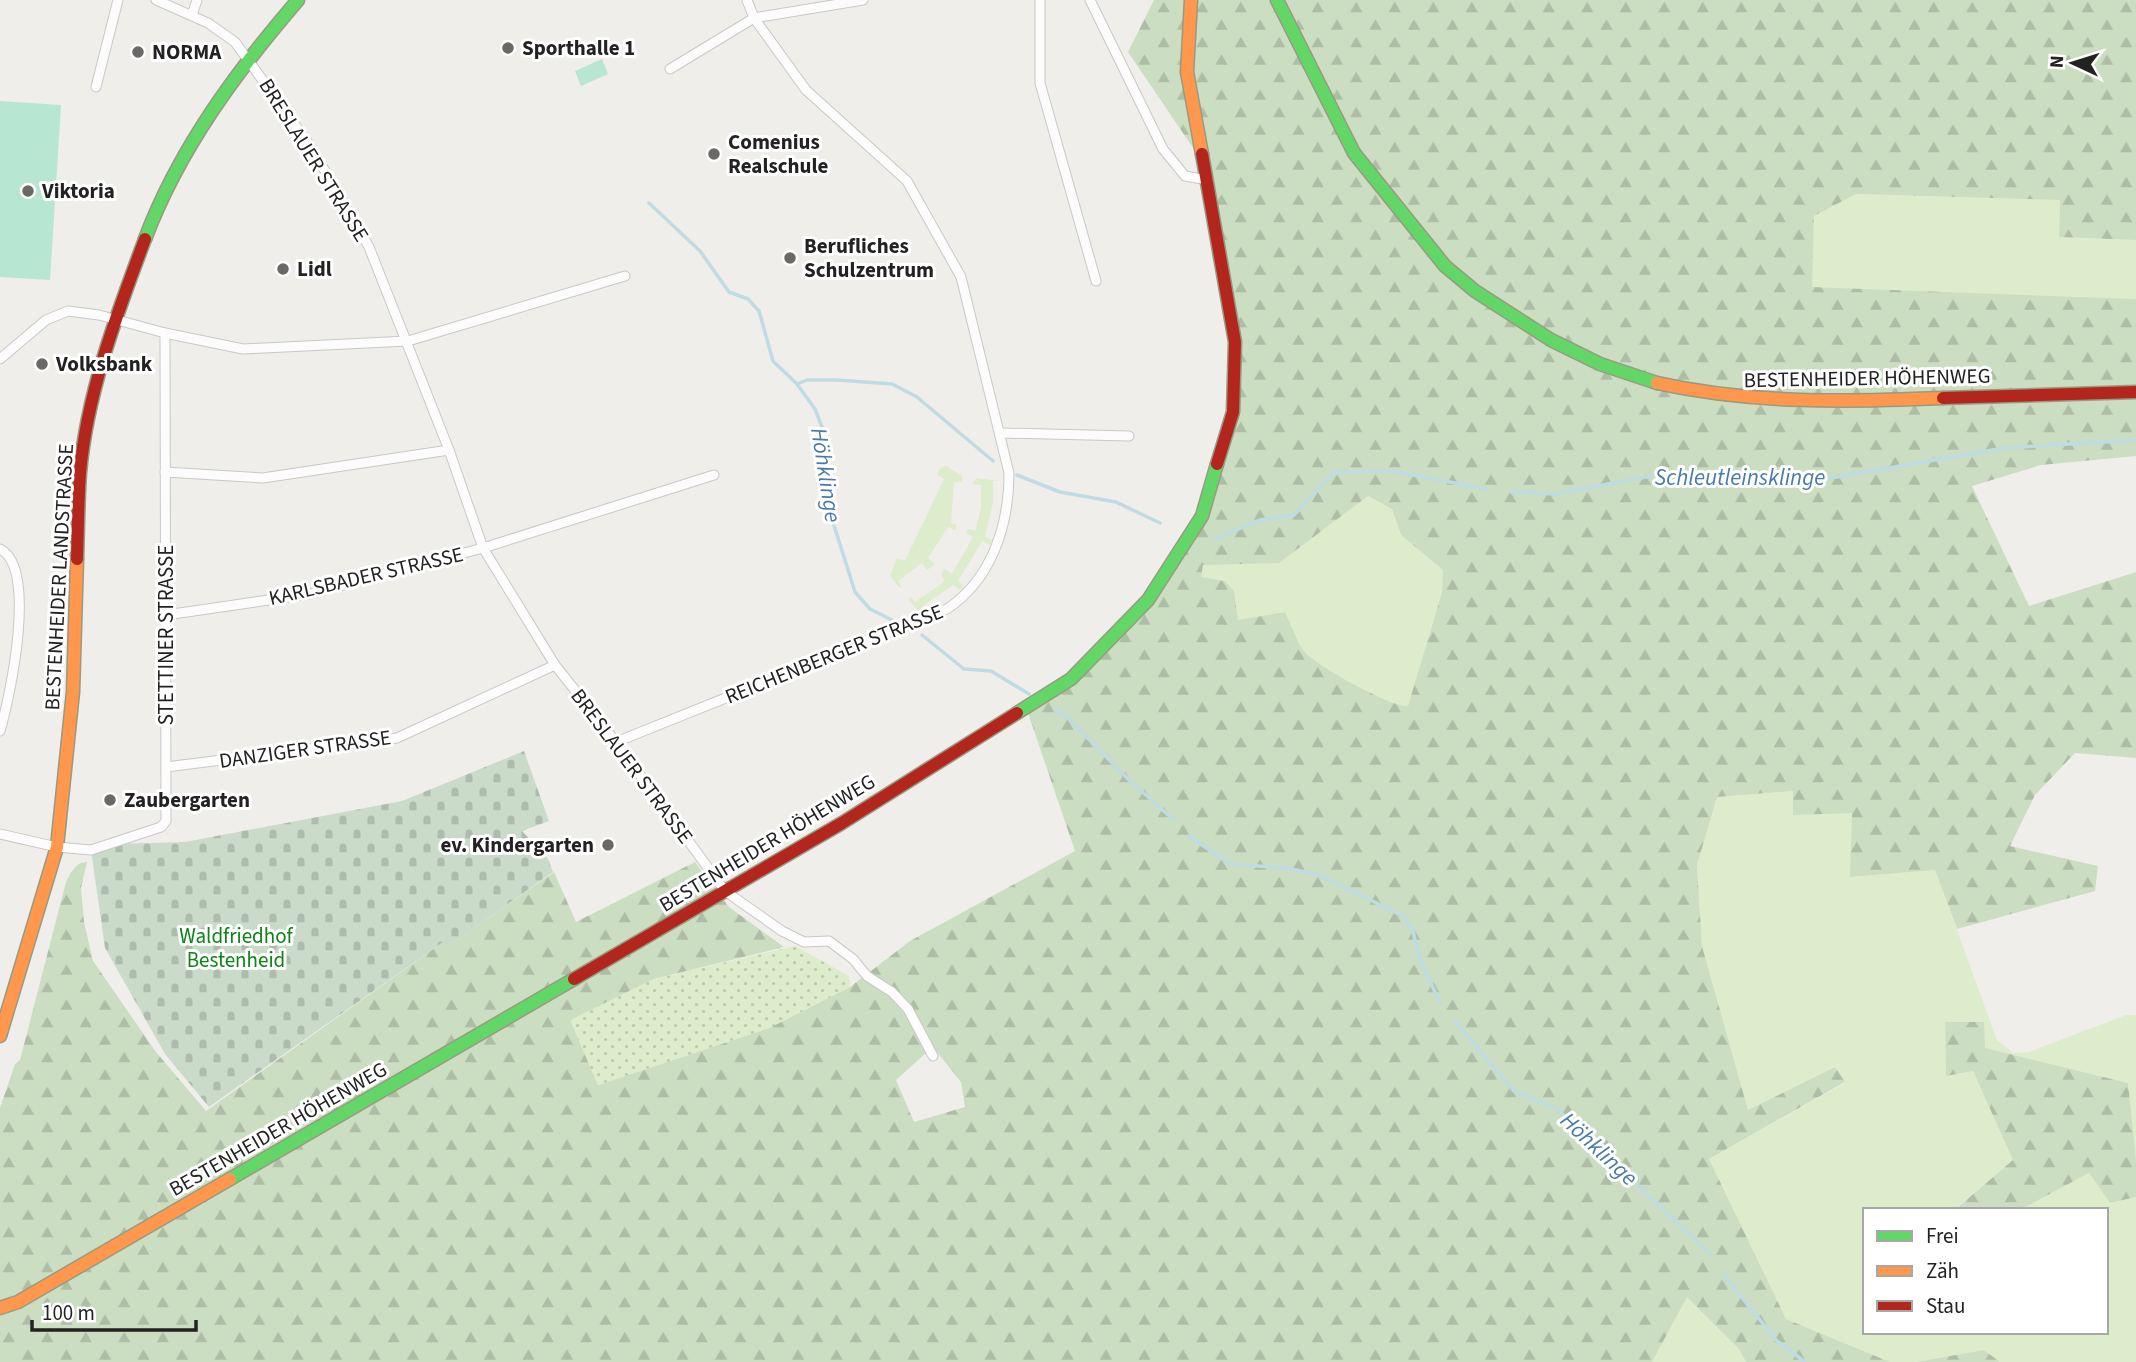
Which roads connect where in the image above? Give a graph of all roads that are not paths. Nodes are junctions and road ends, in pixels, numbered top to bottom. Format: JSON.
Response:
{"nodes":[{"id":1,"x":118,"y":0,"type":"edge"},
{"id":2,"x":156,"y":0,"type":"edge"},
{"id":3,"x":197,"y":0,"type":"edge"},
{"id":4,"x":298,"y":0,"type":"edge"},
{"id":5,"x":747,"y":0,"type":"edge"},
{"id":6,"x":863,"y":0,"type":"edge"},
{"id":7,"x":1040,"y":0,"type":"edge"},
{"id":8,"x":1090,"y":0,"type":"edge"},
{"id":9,"x":1191,"y":0,"type":"edge"},
{"id":10,"x":1277,"y":0,"type":"edge"},
{"id":11,"x":192,"y":15,"type":"junction"},
{"id":12,"x":754,"y":18,"type":"junction"},
{"id":13,"x":248,"y":58,"type":"junction"},
{"id":14,"x":670,"y":69,"type":"dead end"},
{"id":15,"x":96,"y":87,"type":"dead end"},
{"id":16,"x":1208,"y":180,"type":"junction"},
{"id":17,"x":625,"y":276,"type":"dead end"},
{"id":18,"x":1096,"y":281,"type":"dead end"},
{"id":19,"x":115,"y":319,"type":"junction"},
{"id":20,"x":165,"y":333,"type":"junction"},
{"id":21,"x":408,"y":341,"type":"junction"},
{"id":22,"x":0,"y":359,"type":"edge"},
{"id":23,"x":2136,"y":391,"type":"edge"},
{"id":24,"x":1001,"y":433,"type":"junction"},
{"id":25,"x":1129,"y":436,"type":"dead end"},
{"id":26,"x":449,"y":450,"type":"junction"},
{"id":27,"x":165,"y":472,"type":"junction"},
{"id":28,"x":714,"y":475,"type":"dead end"},
{"id":29,"x":483,"y":548,"type":"junction"},
{"id":30,"x":0,"y":549,"type":"edge"},
{"id":31,"x":166,"y":615,"type":"junction"},
{"id":32,"x":555,"y":665,"type":"junction"},
{"id":33,"x":2,"y":720,"type":"edge"},
{"id":34,"x":0,"y":731,"type":"edge"},
{"id":35,"x":616,"y":742,"type":"junction"},
{"id":36,"x":166,"y":767,"type":"junction"},
{"id":37,"x":0,"y":834,"type":"edge"},
{"id":38,"x":57,"y":847,"type":"junction"},
{"id":39,"x":725,"y":891,"type":"junction"},
{"id":40,"x":0,"y":1035,"type":"edge"},
{"id":41,"x":933,"y":1056,"type":"dead end"},
{"id":42,"x":0,"y":1308,"type":"edge"}],
"edges":[{"from":1,"to":15,"type":"street"},
{"from":2,"to":11,"type":"street","name":"BRESLAUER STRASSE"},
{"from":3,"to":11,"type":"street"},
{"from":4,"to":13,"type":"street","name":"BESTENHEIDER LANDSTRASSE"},
{"from":5,"to":12,"type":"street","name":"REICHENBERGER STRASSE"},
{"from":6,"to":12,"type":"street"},
{"from":7,"to":18,"type":"street"},
{"from":8,"to":16,"type":"street"},
{"from":9,"to":16,"type":"street","name":"BESTENHEIDER HÖHENWEG"},
{"from":10,"to":23,"type":"street","name":"BESTENHEIDER HÖHENWEG"},
{"from":11,"to":13,"type":"street","name":"BRESLAUER STRASSE"},
{"from":12,"to":14,"type":"street"},
{"from":12,"to":24,"type":"street","name":"REICHENBERGER STRASSE"},
{"from":13,"to":19,"type":"street","name":"BESTENHEIDER LANDSTRASSE"},
{"from":13,"to":21,"type":"street","name":"BRESLAUER STRASSE"},
{"from":16,"to":39,"type":"street","name":"BESTENHEIDER HÖHENWEG"},
{"from":17,"to":21,"type":"street"},
{"from":19,"to":20,"type":"street"},
{"from":19,"to":22,"type":"street"},
{"from":19,"to":38,"type":"street","name":"BESTENHEIDER LANDSTRASSE"},
{"from":20,"to":21,"type":"street"},
{"from":20,"to":27,"type":"street","name":"STETTINER STRASSE"},
{"from":21,"to":26,"type":"street","name":"BRESLAUER STRASSE"},
{"from":24,"to":25,"type":"street"},
{"from":24,"to":35,"type":"street","name":"REICHENBERGER STRASSE"},
{"from":26,"to":27,"type":"street"},
{"from":26,"to":29,"type":"street","name":"BRESLAUER STRASSE"},
{"from":27,"to":31,"type":"street","name":"STETTINER STRASSE"},
{"from":28,"to":29,"type":"street"},
{"from":29,"to":31,"type":"street","name":"KARLSBADER STRASSE"},
{"from":29,"to":32,"type":"street","name":"BRESLAUER STRASSE"},
{"from":30,"to":33,"type":"street"},
{"from":31,"to":36,"type":"street","name":"STETTINER STRASSE"},
{"from":32,"to":35,"type":"street","name":"BRESLAUER STRASSE"},
{"from":32,"to":36,"type":"street","name":"DANZIGER STRASSE"},
{"from":33,"to":34,"type":"street"},
{"from":35,"to":39,"type":"street","name":"BRESLAUER STRASSE"},
{"from":36,"to":38,"type":"street","name":"STETTINER STRASSE"},
{"from":37,"to":38,"type":"street"},
{"from":38,"to":40,"type":"street","name":"BESTENHEIDER LANDSTRASSE"},
{"from":39,"to":41,"type":"street","name":"BRESLAUER STRASSE"},
{"from":39,"to":42,"type":"street","name":"BESTENHEIDER HÖHENWEG"}]}
